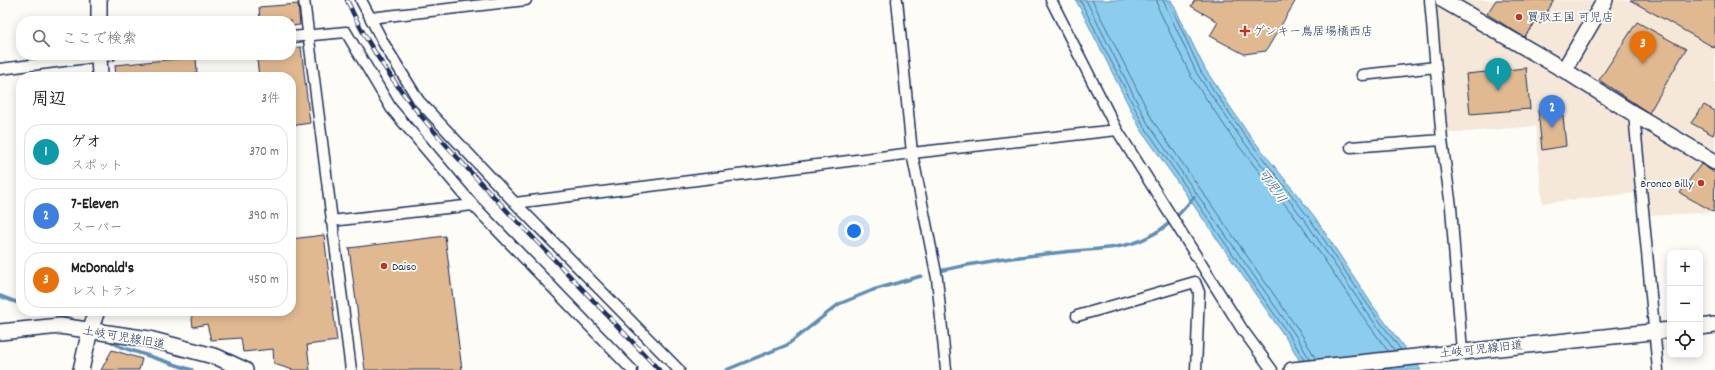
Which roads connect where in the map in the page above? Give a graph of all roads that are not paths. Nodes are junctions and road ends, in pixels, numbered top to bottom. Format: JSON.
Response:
{"nodes":[{"id":1,"x":100,"y":0,"type":"edge"},
{"id":2,"x":304,"y":0,"type":"edge"},
{"id":3,"x":361,"y":0,"type":"edge"},
{"id":4,"x":526,"y":0,"type":"edge"},
{"id":5,"x":897,"y":0,"type":"edge"},
{"id":6,"x":1051,"y":0,"type":"edge"},
{"id":7,"x":1430,"y":0,"type":"edge"},
{"id":8,"x":1443,"y":0,"type":"edge"},
{"id":9,"x":1605,"y":0,"type":"edge"},
{"id":10,"x":100,"y":16,"type":"edge"},
{"id":11,"x":370,"y":18,"type":"junction"},
{"id":12,"x":309,"y":36,"type":"junction"},
{"id":13,"x":296,"y":37,"type":"edge"},
{"id":14,"x":66,"y":60,"type":"edge"},
{"id":15,"x":102,"y":60,"type":"edge"},
{"id":16,"x":1436,"y":67,"type":"junction"},
{"id":17,"x":0,"y":69,"type":"edge"},
{"id":18,"x":1564,"y":70,"type":"junction"},
{"id":19,"x":101,"y":72,"type":"edge"},
{"id":20,"x":1362,"y":75,"type":"dead end"},
{"id":21,"x":1634,"y":114,"type":"junction"},
{"id":22,"x":1118,"y":130,"type":"junction"},
{"id":23,"x":1442,"y":140,"type":"junction"},
{"id":24,"x":1351,"y":147,"type":"dead end"},
{"id":25,"x":912,"y":152,"type":"junction"},
{"id":26,"x":1715,"y":162,"type":"edge"},
{"id":27,"x":515,"y":203,"type":"junction"},
{"id":28,"x":473,"y":205,"type":"junction"},
{"id":29,"x":331,"y":221,"type":"junction"},
{"id":30,"x":95,"y":316,"type":"edge"},
{"id":31,"x":1077,"y":316,"type":"dead end"},
{"id":32,"x":1715,"y":325,"type":"edge"},
{"id":33,"x":1703,"y":327,"type":"edge"},
{"id":34,"x":90,"y":330,"type":"junction"},
{"id":35,"x":1667,"y":330,"type":"edge"},
{"id":36,"x":0,"y":332,"type":"edge"},
{"id":37,"x":1654,"y":332,"type":"junction"},
{"id":38,"x":1456,"y":352,"type":"junction"},
{"id":39,"x":81,"y":370,"type":"edge"},
{"id":40,"x":245,"y":370,"type":"edge"},
{"id":41,"x":351,"y":370,"type":"edge"},
{"id":42,"x":632,"y":370,"type":"edge"},
{"id":43,"x":678,"y":370,"type":"edge"},
{"id":44,"x":946,"y":370,"type":"edge"},
{"id":45,"x":1196,"y":370,"type":"edge"},
{"id":46,"x":1272,"y":370,"type":"edge"},
{"id":47,"x":1294,"y":370,"type":"edge"},
{"id":48,"x":1658,"y":370,"type":"edge"}],
"edges":[{"from":1,"to":10,"type":"street"},
{"from":2,"to":12,"type":"street"},
{"from":3,"to":11,"type":"street"},
{"from":4,"to":11,"type":"street"},
{"from":5,"to":25,"type":"street"},
{"from":6,"to":22,"type":"street"},
{"from":7,"to":16,"type":"street"},
{"from":8,"to":18,"type":"street"},
{"from":9,"to":18,"type":"street"},
{"from":11,"to":27,"type":"street"},
{"from":12,"to":13,"type":"street"},
{"from":12,"to":28,"type":"street"},
{"from":12,"to":29,"type":"street"},
{"from":14,"to":17,"type":"street"},
{"from":15,"to":19,"type":"street"},
{"from":16,"to":20,"type":"street"},
{"from":16,"to":23,"type":"street"},
{"from":18,"to":21,"type":"street"},
{"from":21,"to":26,"type":"street"},
{"from":21,"to":37,"type":"street"},
{"from":22,"to":25,"type":"street"},
{"from":22,"to":46,"type":"street"},
{"from":23,"to":24,"type":"street"},
{"from":23,"to":38,"type":"street"},
{"from":25,"to":27,"type":"street"},
{"from":25,"to":44,"type":"street"},
{"from":27,"to":43,"type":"street"},
{"from":28,"to":29,"type":"street"},
{"from":28,"to":42,"type":"street"},
{"from":29,"to":41,"type":"street"},
{"from":30,"to":34,"type":"street"},
{"from":31,"to":45,"type":"street"},
{"from":32,"to":33,"type":"street"},
{"from":34,"to":36,"type":"street","name":"土岐可児線旧道"},
{"from":34,"to":39,"type":"street"},
{"from":34,"to":40,"type":"street","name":"土岐可児線旧道"},
{"from":35,"to":37,"type":"street","name":"土岐可児線旧道"},
{"from":37,"to":38,"type":"street","name":"土岐可児線旧道"},
{"from":37,"to":48,"type":"street"},
{"from":38,"to":47,"type":"street","name":"土岐可児線旧道"}]}
